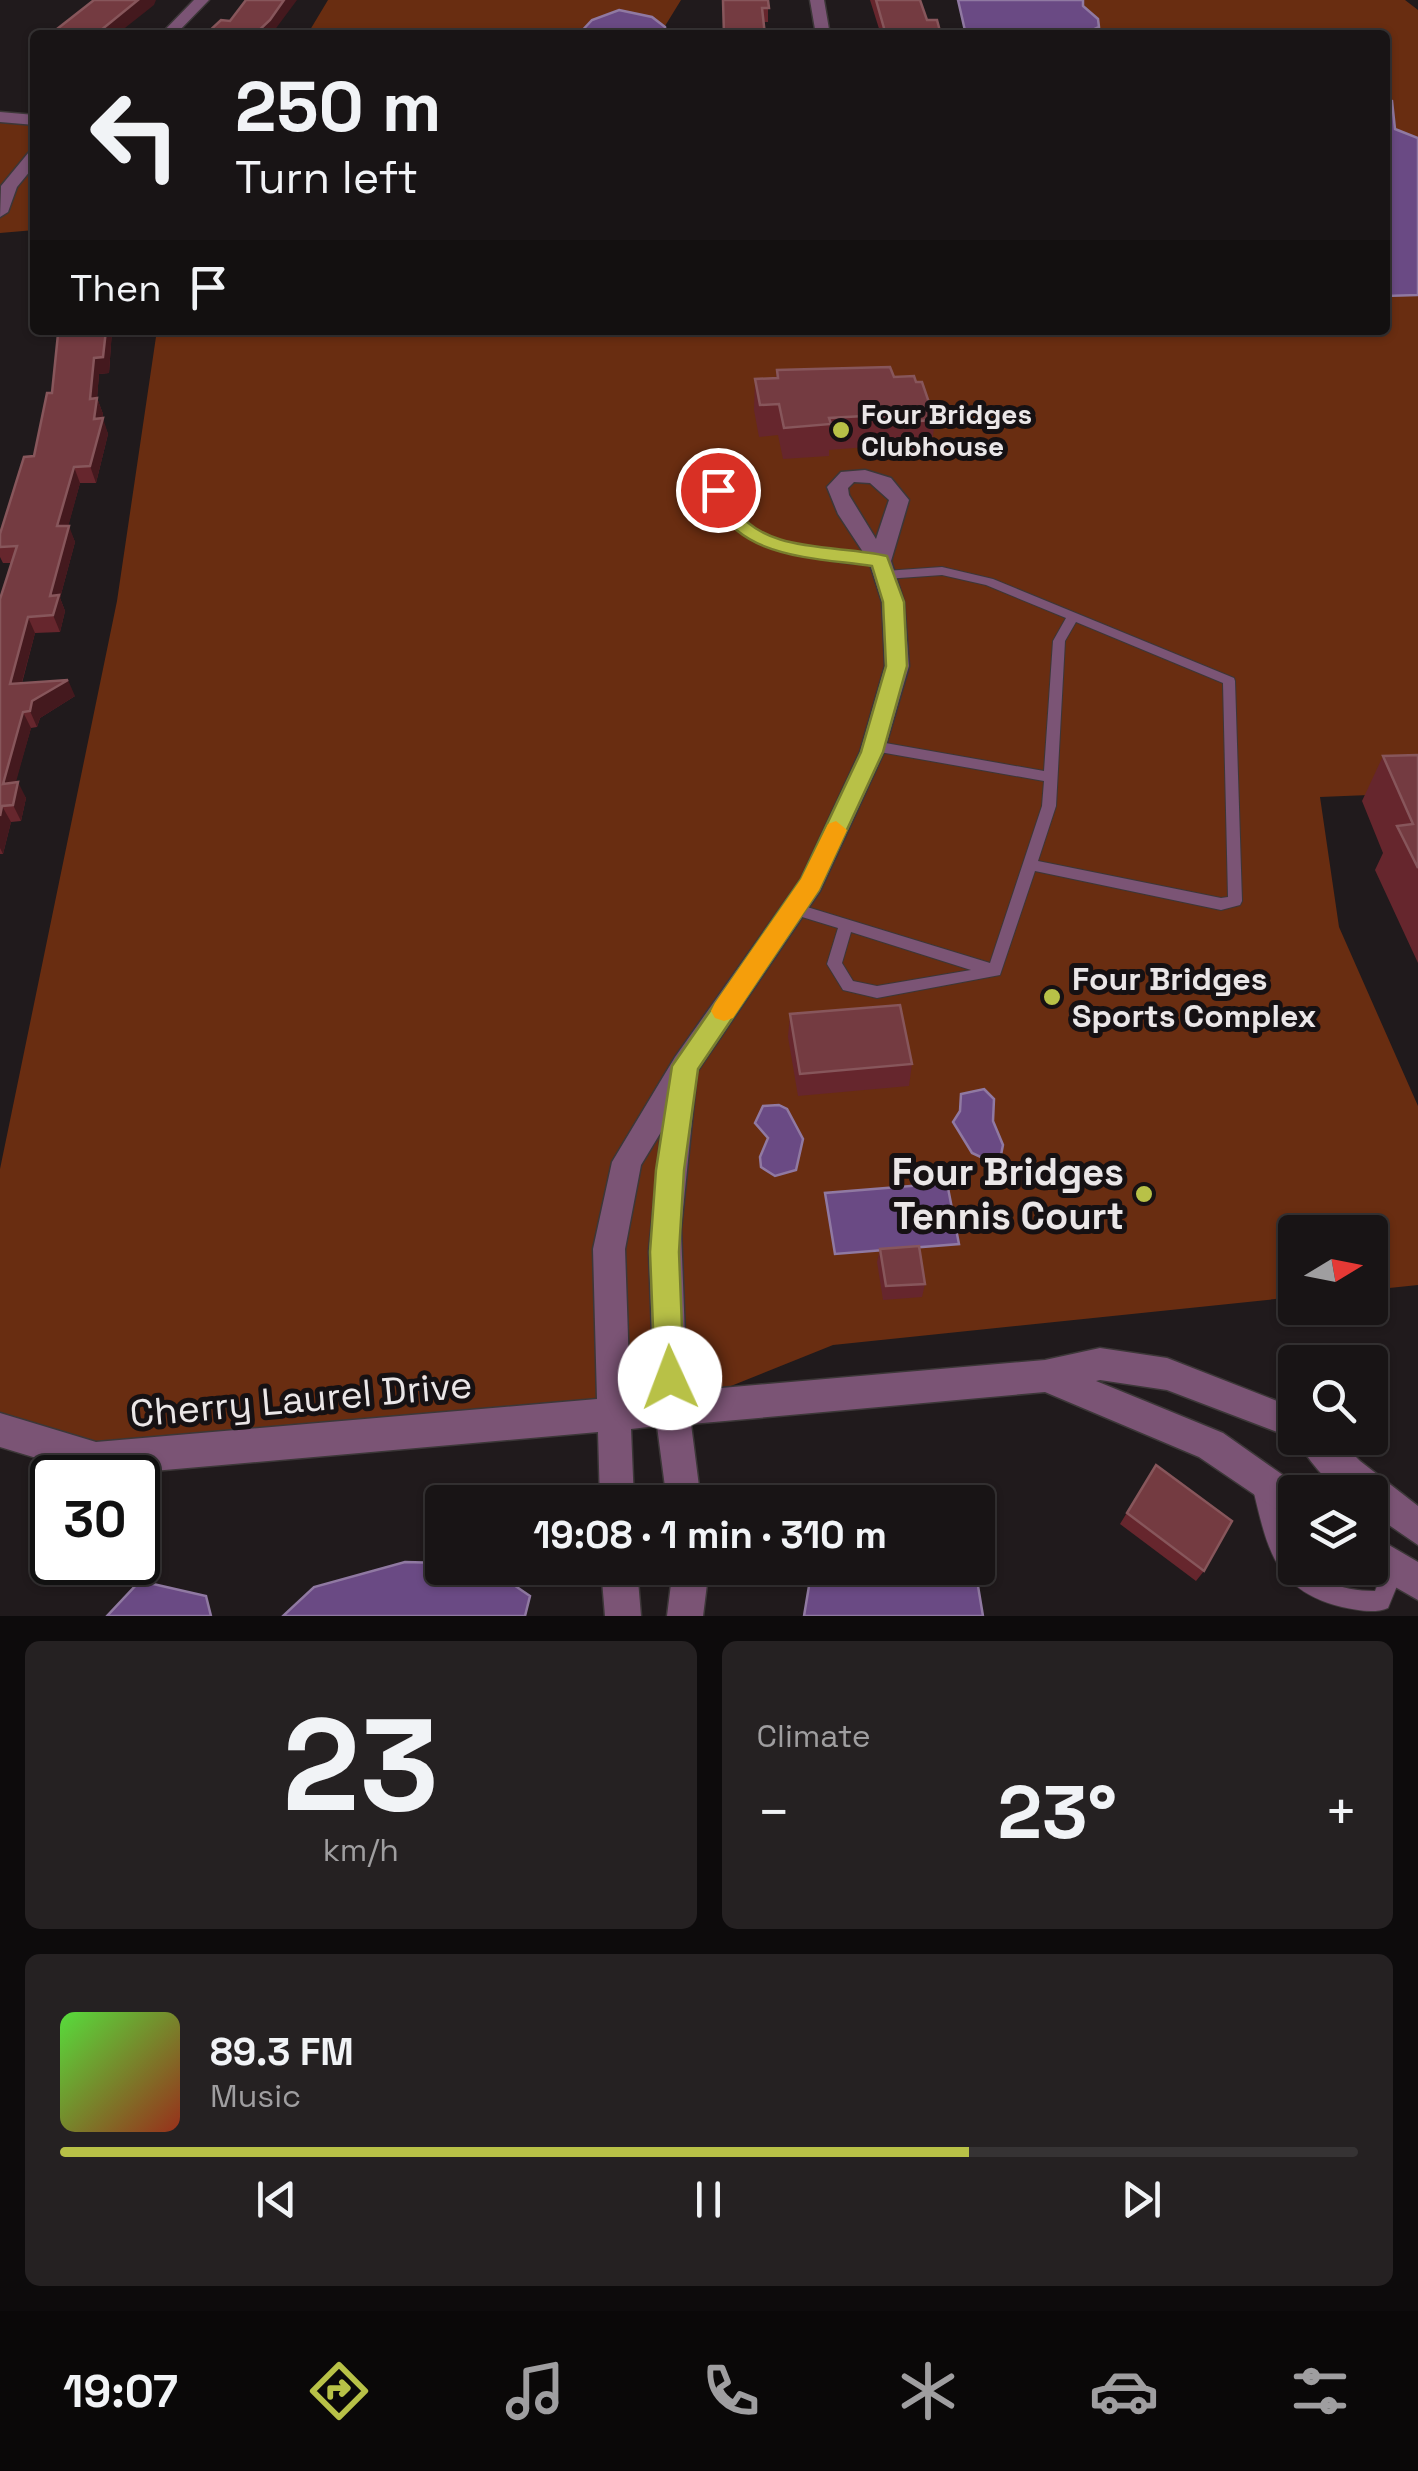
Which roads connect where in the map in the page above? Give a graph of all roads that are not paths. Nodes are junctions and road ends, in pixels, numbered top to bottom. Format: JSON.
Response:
{"nodes":[{"id":1,"x":202,"y":0,"type":"edge"},
{"id":2,"x":817,"y":0,"type":"edge"},
{"id":3,"x":173,"y":30,"type":"edge"},
{"id":4,"x":822,"y":30,"type":"edge"},
{"id":5,"x":0,"y":117,"type":"edge"},
{"id":6,"x":30,"y":120,"type":"edge"},
{"id":7,"x":30,"y":162,"type":"edge"},
{"id":8,"x":0,"y":212,"type":"edge"},
{"id":9,"x":718,"y":459,"type":"dead end"},
{"id":10,"x":882,"y":568,"type":"junction"},
{"id":11,"x":1073,"y":616,"type":"junction"},
{"id":12,"x":874,"y":746,"type":"junction"},
{"id":13,"x":1051,"y":778,"type":"junction"},
{"id":14,"x":1032,"y":865,"type":"junction"},
{"id":15,"x":794,"y":909,"type":"junction"},
{"id":16,"x":846,"y":925,"type":"junction"},
{"id":17,"x":995,"y":972,"type":"junction"},
{"id":18,"x":685,"y":1066,"type":"junction"},
{"id":19,"x":1045,"y":1376,"type":"junction"},
{"id":20,"x":671,"y":1410,"type":"junction"},
{"id":21,"x":614,"y":1415,"type":"junction"},
{"id":22,"x":1278,"y":1418,"type":"edge"},
{"id":23,"x":0,"y":1430,"type":"edge"},
{"id":24,"x":1331,"y":1455,"type":"edge"},
{"id":25,"x":1350,"y":1475,"type":"edge"},
{"id":26,"x":1260,"y":1480,"type":"junction"},
{"id":27,"x":616,"y":1485,"type":"edge"},
{"id":28,"x":682,"y":1485,"type":"edge"},
{"id":29,"x":1278,"y":1493,"type":"edge"},
{"id":30,"x":1388,"y":1505,"type":"edge"},
{"id":31,"x":1418,"y":1528,"type":"edge"},
{"id":32,"x":1394,"y":1567,"type":"edge"},
{"id":33,"x":620,"y":1585,"type":"edge"},
{"id":34,"x":689,"y":1585,"type":"edge"},
{"id":35,"x":623,"y":1616,"type":"edge"},
{"id":36,"x":685,"y":1616,"type":"edge"}],
"edges":[{"from":1,"to":3,"type":"street"},
{"from":2,"to":4,"type":"street"},
{"from":5,"to":6,"type":"street"},
{"from":7,"to":8,"type":"street"},
{"from":9,"to":10,"type":"lane"},
{"from":10,"to":11,"type":"lane"},
{"from":10,"to":12,"type":"street"},
{"from":11,"to":13,"type":"lane"},
{"from":11,"to":14,"type":"lane"},
{"from":12,"to":13,"type":"lane"},
{"from":12,"to":15,"type":"street"},
{"from":13,"to":14,"type":"lane"},
{"from":14,"to":17,"type":"lane"},
{"from":15,"to":16,"type":"lane"},
{"from":15,"to":18,"type":"street"},
{"from":16,"to":17,"type":"lane"},
{"from":16,"to":17,"type":"lane"},
{"from":18,"to":20,"type":"street"},
{"from":18,"to":21,"type":"street"},
{"from":19,"to":20,"type":"street","name":"Cherry Laurel Drive"},
{"from":19,"to":22,"type":"street","name":"Cherry Laurel Drive"},
{"from":19,"to":26,"type":"street"},
{"from":20,"to":21,"type":"street","name":"Cherry Laurel Drive"},
{"from":20,"to":28,"type":"street"},
{"from":21,"to":23,"type":"street","name":"Cherry Laurel Drive"},
{"from":21,"to":27,"type":"street"},
{"from":24,"to":25,"type":"street"},
{"from":26,"to":29,"type":"street"},
{"from":26,"to":32,"type":"lane"},
{"from":30,"to":31,"type":"street"},
{"from":33,"to":35,"type":"street"},
{"from":34,"to":36,"type":"street"}]}
